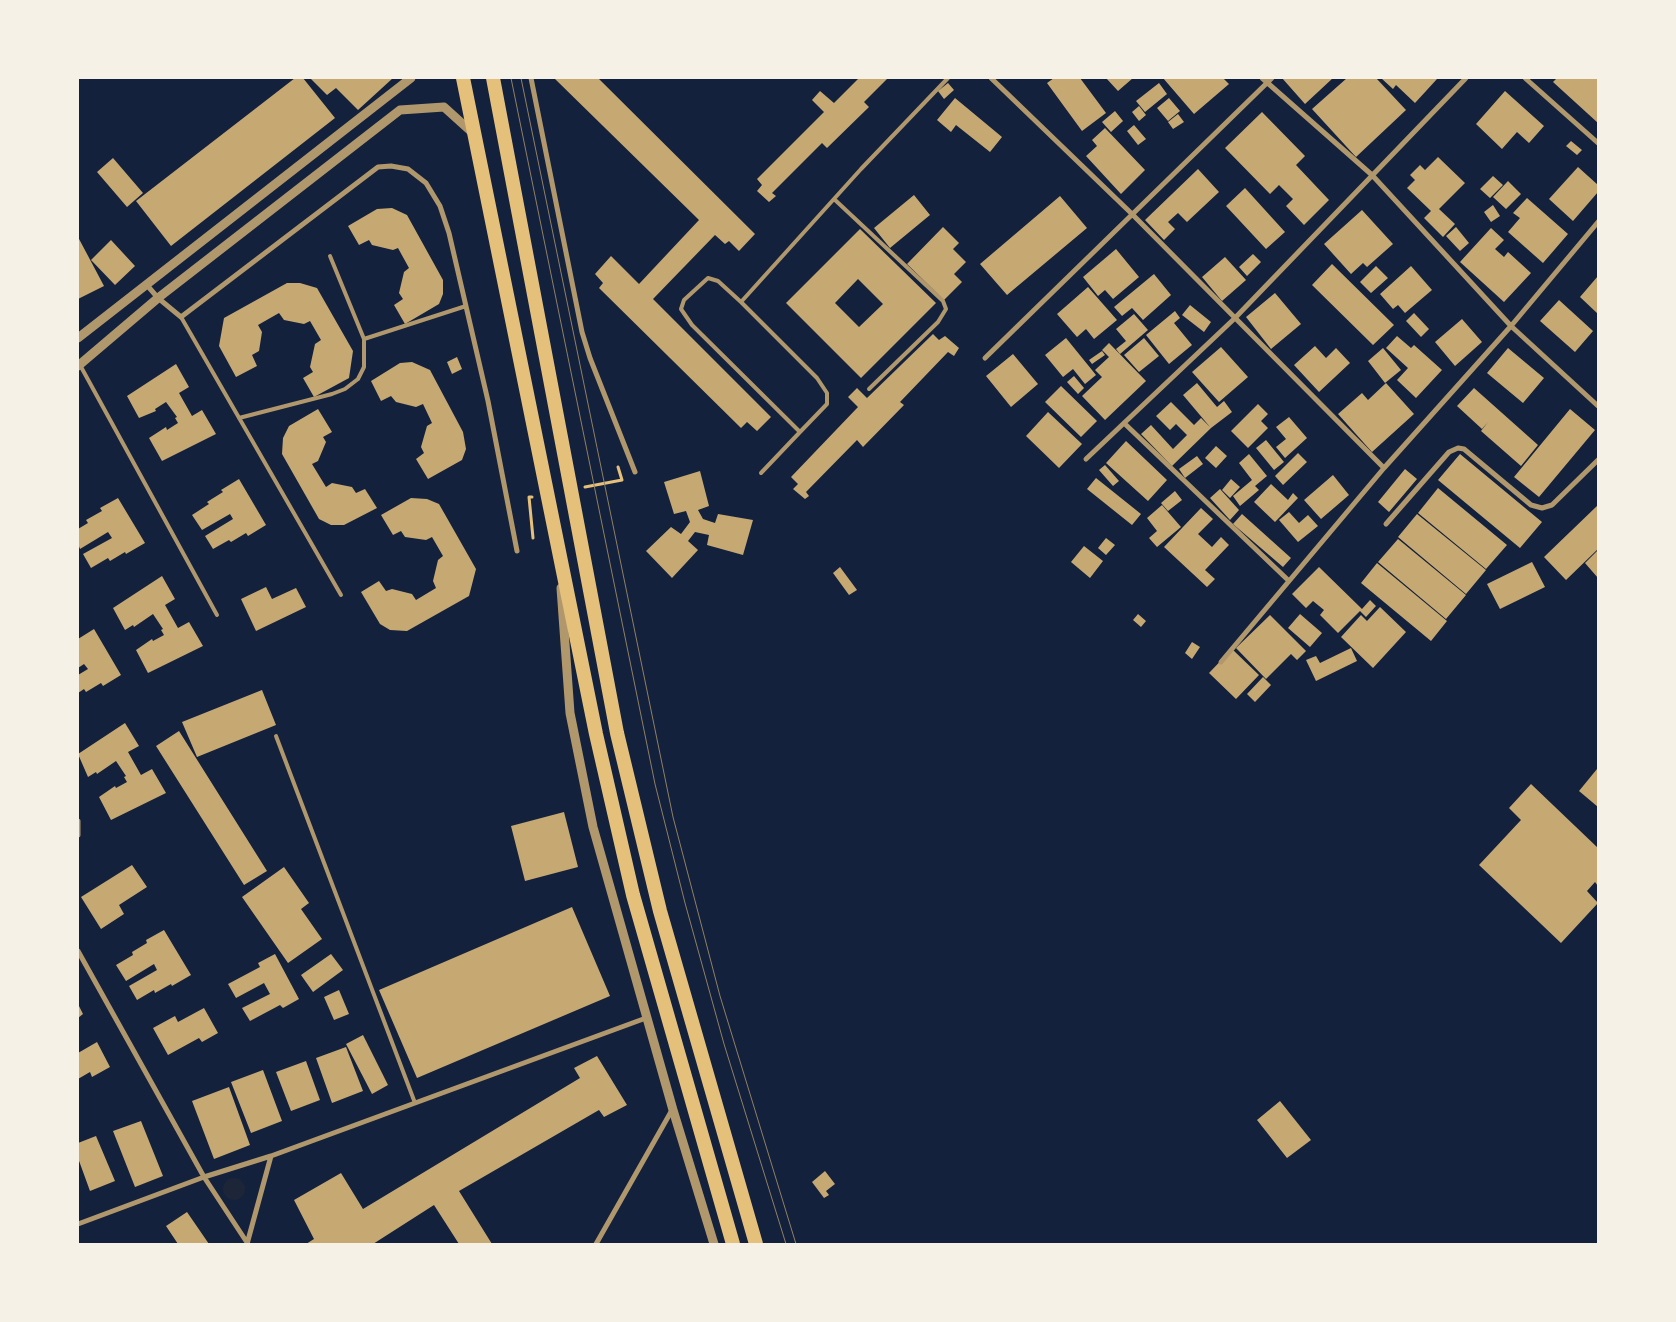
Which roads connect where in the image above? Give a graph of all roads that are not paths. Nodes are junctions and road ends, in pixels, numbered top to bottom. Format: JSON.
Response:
{"nodes":[{"id":1,"x":411,"y":78,"type":"edge"},
{"id":2,"x":493,"y":78,"type":"edge"},
{"id":3,"x":531,"y":78,"type":"edge"},
{"id":4,"x":948,"y":78,"type":"edge"},
{"id":5,"x":991,"y":78,"type":"edge"},
{"id":6,"x":1262,"y":78,"type":"edge"},
{"id":7,"x":1272,"y":78,"type":"edge"},
{"id":8,"x":1466,"y":78,"type":"edge"},
{"id":9,"x":1525,"y":78,"type":"edge"},
{"id":10,"x":462,"y":82,"type":"edge"},
{"id":11,"x":1267,"y":82,"type":"junction"},
{"id":12,"x":475,"y":136,"type":"junction"},
{"id":13,"x":1598,"y":143,"type":"edge"},
{"id":14,"x":1372,"y":175,"type":"junction"},
{"id":15,"x":834,"y":199,"type":"junction"},
{"id":16,"x":1131,"y":213,"type":"junction"},
{"id":17,"x":1598,"y":222,"type":"edge"},
{"id":18,"x":330,"y":256,"type":"dead end"},
{"id":19,"x":146,"y":284,"type":"junction"},
{"id":20,"x":158,"y":298,"type":"junction"},
{"id":21,"x":741,"y":302,"type":"junction"},
{"id":22,"x":466,"y":306,"type":"junction"},
{"id":23,"x":181,"y":317,"type":"junction"},
{"id":24,"x":1234,"y":319,"type":"junction"},
{"id":25,"x":1511,"y":326,"type":"junction"},
{"id":26,"x":78,"y":338,"type":"edge"},
{"id":27,"x":364,"y":339,"type":"junction"},
{"id":28,"x":985,"y":358,"type":"dead end"},
{"id":29,"x":78,"y":364,"type":"edge"},
{"id":30,"x":869,"y":389,"type":"dead end"},
{"id":31,"x":1598,"y":406,"type":"edge"},
{"id":32,"x":239,"y":418,"type":"junction"},
{"id":33,"x":1124,"y":423,"type":"junction"},
{"id":34,"x":800,"y":432,"type":"junction"},
{"id":35,"x":1086,"y":459,"type":"dead end"},
{"id":36,"x":1598,"y":460,"type":"edge"},
{"id":37,"x":1384,"y":468,"type":"junction"},
{"id":38,"x":636,"y":472,"type":"dead end"},
{"id":39,"x":761,"y":473,"type":"dead end"},
{"id":40,"x":1386,"y":524,"type":"dead end"},
{"id":41,"x":558,"y":543,"type":"junction"},
{"id":42,"x":516,"y":551,"type":"dead end"},
{"id":43,"x":1289,"y":580,"type":"junction"},
{"id":44,"x":341,"y":595,"type":"dead end"},
{"id":45,"x":217,"y":615,"type":"dead end"},
{"id":46,"x":1221,"y":662,"type":"dead end"},
{"id":47,"x":276,"y":736,"type":"dead end"},
{"id":48,"x":78,"y":821,"type":"edge"},
{"id":49,"x":78,"y":835,"type":"edge"},
{"id":50,"x":78,"y":951,"type":"edge"},
{"id":51,"x":646,"y":1018,"type":"junction"},
{"id":52,"x":414,"y":1103,"type":"junction"},
{"id":53,"x":672,"y":1110,"type":"junction"},
{"id":54,"x":271,"y":1156,"type":"junction"},
{"id":55,"x":204,"y":1177,"type":"junction"},
{"id":56,"x":78,"y":1224,"type":"edge"},
{"id":57,"x":247,"y":1244,"type":"edge"},
{"id":58,"x":596,"y":1244,"type":"edge"},
{"id":59,"x":714,"y":1244,"type":"edge"},
{"id":60,"x":733,"y":1244,"type":"edge"},
{"id":61,"x":756,"y":1244,"type":"edge"}],
"edges":[{"from":1,"to":19,"type":"street"},
{"from":2,"to":61,"type":"highway"},
{"from":3,"to":38,"type":"street"},
{"from":4,"to":15,"type":"lane"},
{"from":5,"to":16,"type":"street"},
{"from":6,"to":11,"type":"street"},
{"from":7,"to":11,"type":"street"},
{"from":8,"to":14,"type":"street"},
{"from":9,"to":13,"type":"street"},
{"from":10,"to":12,"type":"highway"},
{"from":11,"to":14,"type":"street"},
{"from":11,"to":16,"type":"street"},
{"from":12,"to":20,"type":"street"},
{"from":12,"to":41,"type":"highway"},
{"from":14,"to":24,"type":"street"},
{"from":14,"to":25,"type":"street"},
{"from":15,"to":21,"type":"lane"},
{"from":15,"to":30,"type":"lane"},
{"from":16,"to":24,"type":"street"},
{"from":16,"to":28,"type":"street"},
{"from":17,"to":25,"type":"street"},
{"from":18,"to":27,"type":"lane"},
{"from":19,"to":20,"type":"street"},
{"from":19,"to":26,"type":"street"},
{"from":20,"to":23,"type":"street"},
{"from":20,"to":29,"type":"street"},
{"from":21,"to":34,"type":"lane"},
{"from":21,"to":34,"type":"lane"},
{"from":22,"to":23,"type":"street"},
{"from":22,"to":27,"type":"lane"},
{"from":22,"to":42,"type":"street"},
{"from":23,"to":32,"type":"lane"},
{"from":24,"to":33,"type":"street"},
{"from":24,"to":37,"type":"street"},
{"from":25,"to":31,"type":"street"},
{"from":25,"to":37,"type":"street"},
{"from":27,"to":32,"type":"lane"},
{"from":29,"to":45,"type":"lane"},
{"from":32,"to":44,"type":"lane"},
{"from":33,"to":35,"type":"street"},
{"from":33,"to":43,"type":"street"},
{"from":34,"to":39,"type":"lane"},
{"from":36,"to":40,"type":"street"},
{"from":37,"to":43,"type":"street"},
{"from":41,"to":51,"type":"street"},
{"from":41,"to":60,"type":"highway"},
{"from":43,"to":46,"type":"street"},
{"from":47,"to":52,"type":"lane"},
{"from":48,"to":49,"type":"street"},
{"from":50,"to":55,"type":"street"},
{"from":51,"to":52,"type":"street"},
{"from":51,"to":53,"type":"street"},
{"from":52,"to":54,"type":"street"},
{"from":53,"to":58,"type":"street"},
{"from":53,"to":59,"type":"street"},
{"from":54,"to":55,"type":"street"},
{"from":54,"to":57,"type":"street"},
{"from":55,"to":56,"type":"street"},
{"from":55,"to":57,"type":"street"}]}
